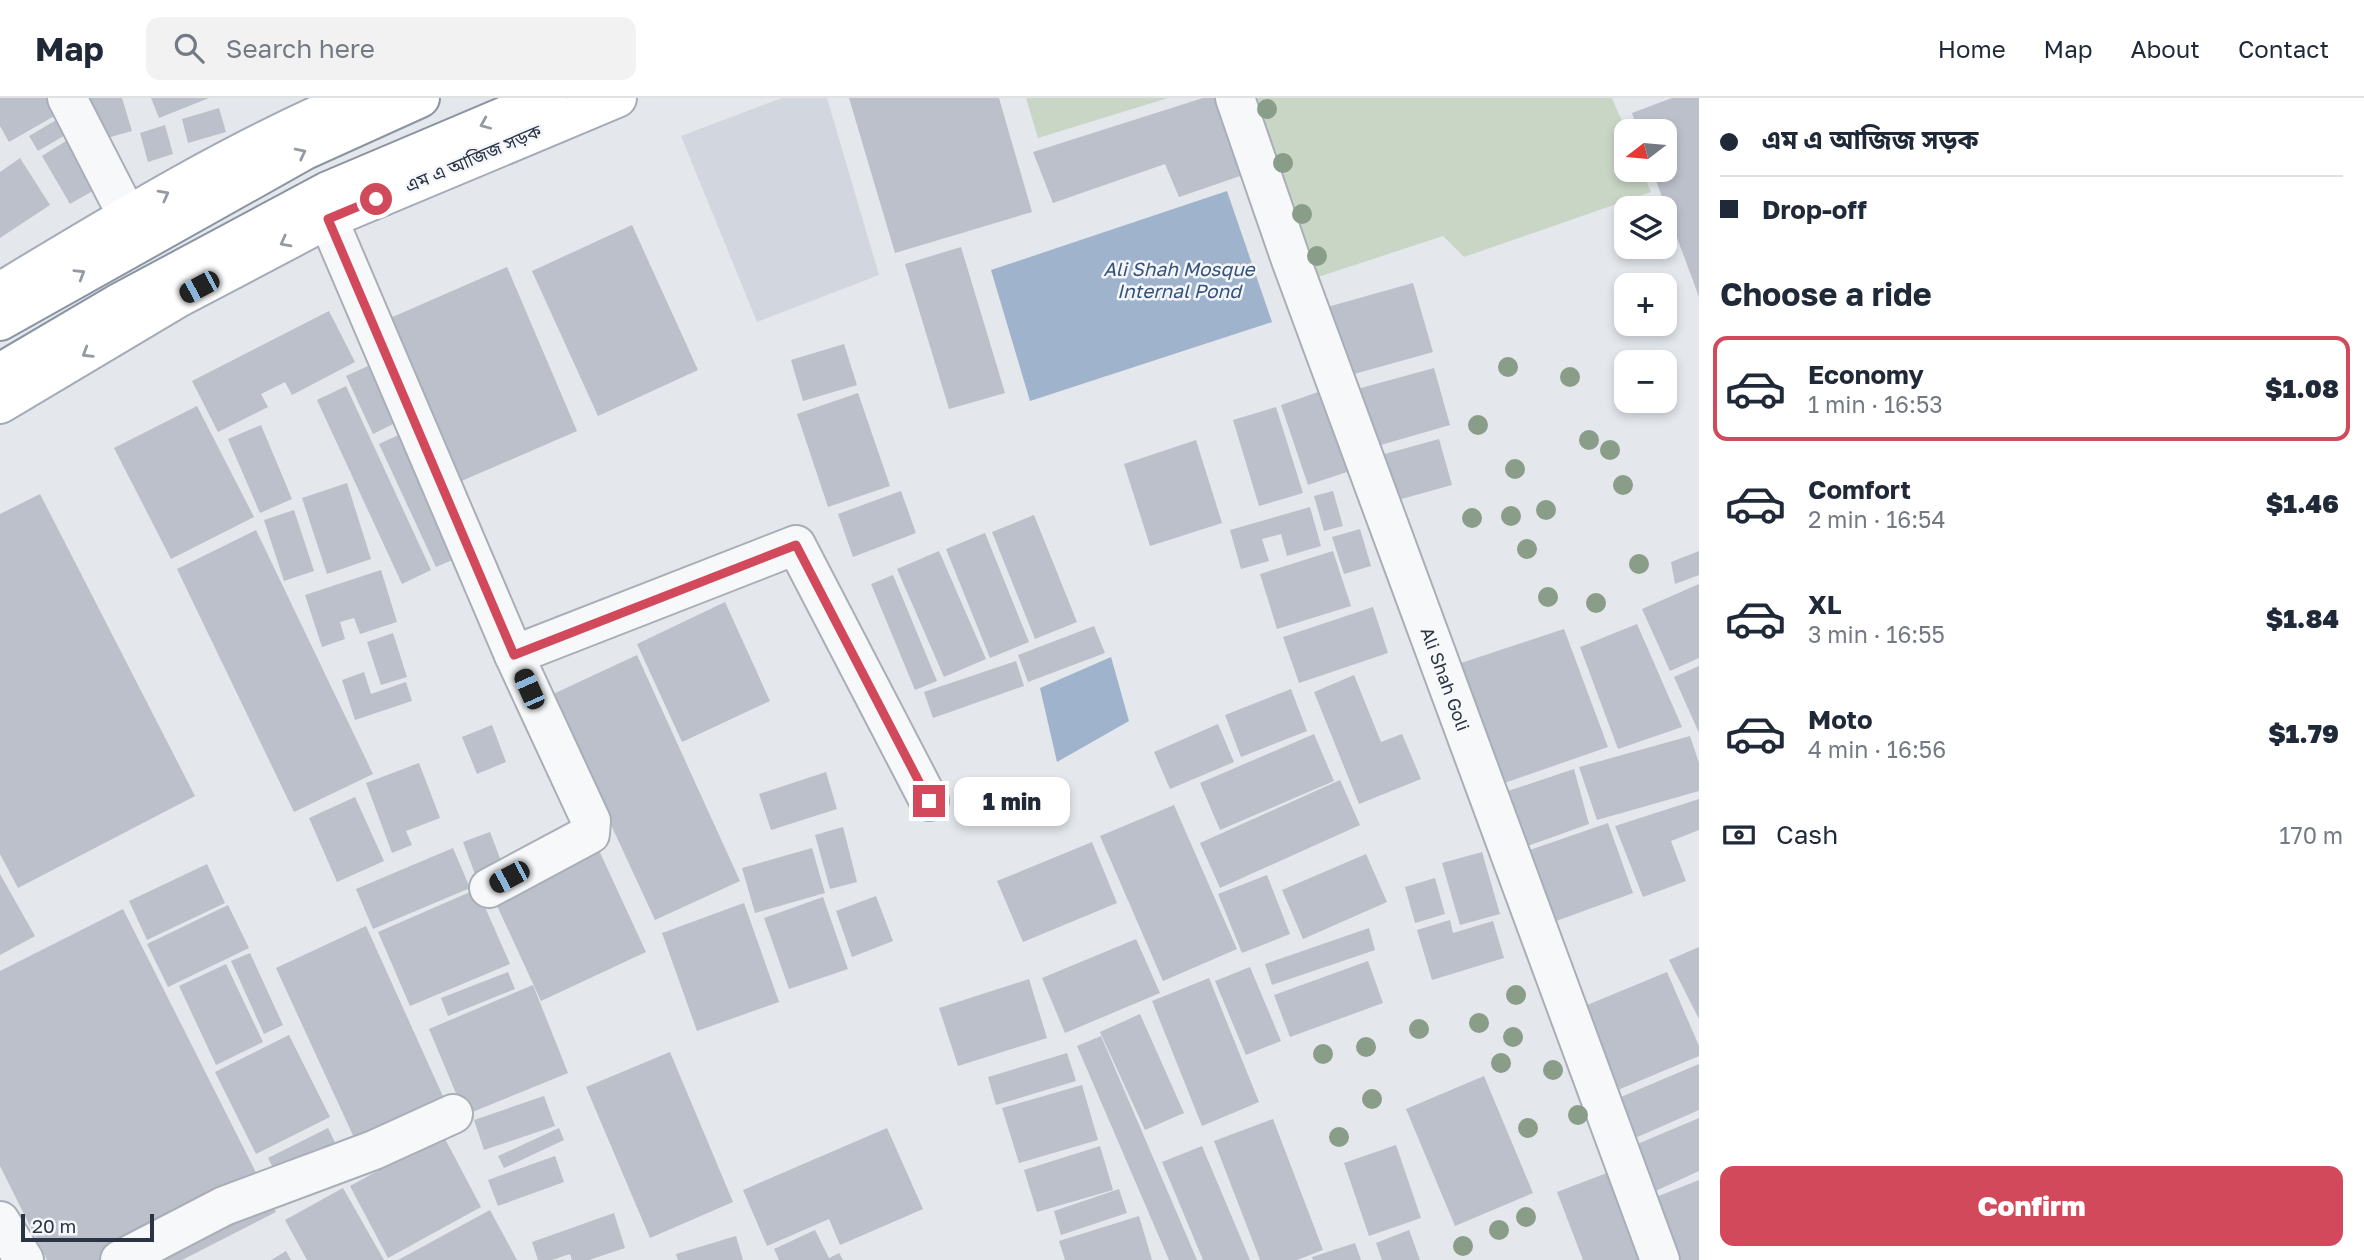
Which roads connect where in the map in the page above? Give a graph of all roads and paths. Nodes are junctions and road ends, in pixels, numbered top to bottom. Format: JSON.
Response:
{"nodes":[{"id":1,"x":67,"y":98,"type":"edge"},
{"id":2,"x":357,"y":98,"type":"edge"},
{"id":3,"x":420,"y":98,"type":"edge"},
{"id":4,"x":548,"y":98,"type":"edge"},
{"id":5,"x":617,"y":98,"type":"edge"},
{"id":6,"x":1234,"y":98,"type":"edge"},
{"id":7,"x":127,"y":215,"type":"junction"},
{"id":8,"x":328,"y":219,"type":"junction"},
{"id":9,"x":0,"y":292,"type":"edge"},
{"id":10,"x":0,"y":321,"type":"edge"},
{"id":11,"x":0,"y":373,"type":"edge"},
{"id":12,"x":0,"y":404,"type":"edge"},
{"id":13,"x":514,"y":655,"type":"junction"},
{"id":14,"x":929,"y":801,"type":"dead end"},
{"id":15,"x":489,"y":888,"type":"dead end"},
{"id":16,"x":453,"y":1114,"type":"dead end"},
{"id":17,"x":0,"y":1221,"type":"edge"},
{"id":18,"x":23,"y":1260,"type":"edge"},
{"id":19,"x":120,"y":1260,"type":"edge"},
{"id":20,"x":1660,"y":1260,"type":"edge"}],
"edges":[{"from":1,"to":7,"type":"street"},
{"from":7,"to":2,"type":"main road","one_way":true},
{"from":10,"to":3,"type":"main road","one_way":true},
{"from":4,"to":11,"type":"main road","one_way":true},
{"from":5,"to":8,"type":"main road","name":"এম এ আজিজ সড়ক"},
{"from":6,"to":20,"type":"street","name":"Ali Shah Goli"},
{"from":7,"to":9,"type":"main road"},
{"from":8,"to":12,"type":"main road","name":"এম এ আজিজ সড়ক","one_way":true},
{"from":8,"to":13,"type":"street"},
{"from":13,"to":14,"type":"street"},
{"from":13,"to":15,"type":"street"},
{"from":16,"to":19,"type":"street"},
{"from":17,"to":18,"type":"street"}]}
